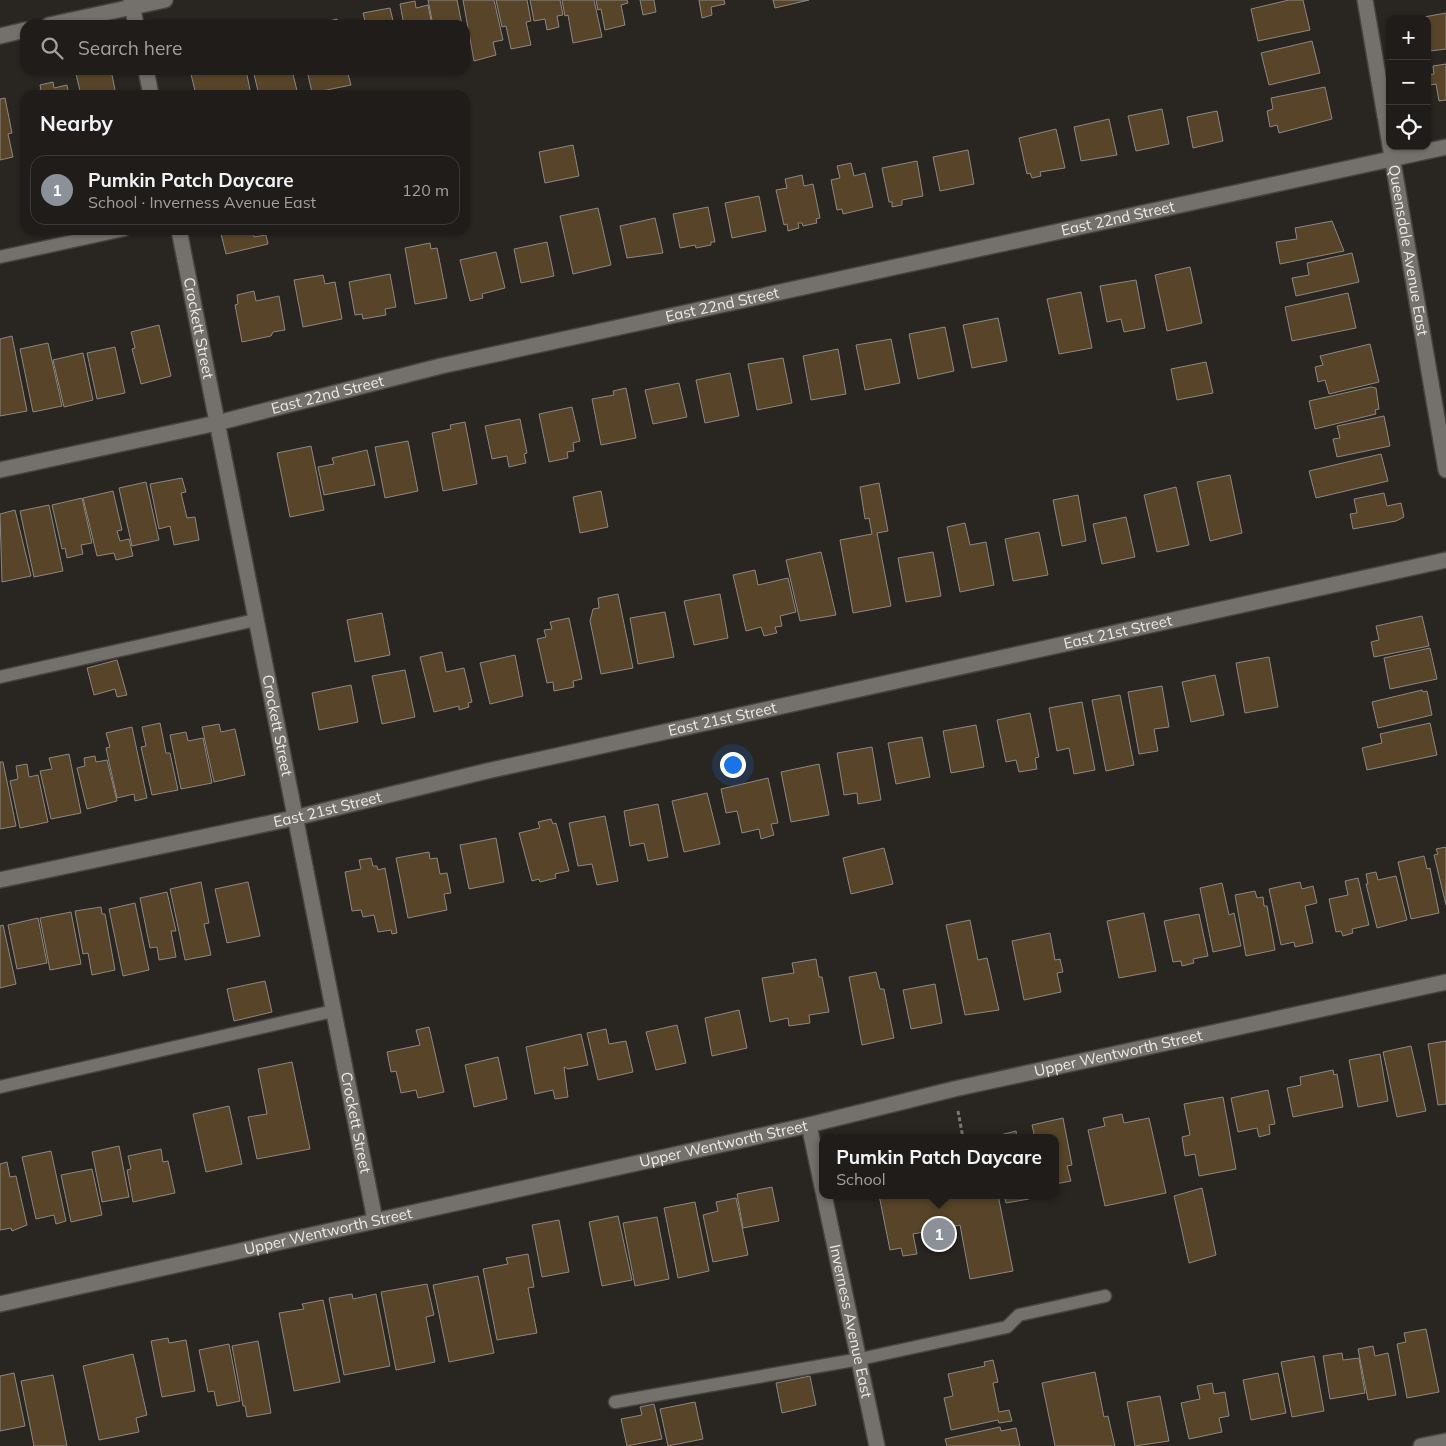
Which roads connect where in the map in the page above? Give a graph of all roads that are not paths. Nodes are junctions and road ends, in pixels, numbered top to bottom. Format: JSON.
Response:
{"nodes":[{"id":1,"x":165,"y":0,"type":"edge"},
{"id":2,"x":1365,"y":0,"type":"edge"},
{"id":3,"x":132,"y":3,"type":"edge"},
{"id":4,"x":68,"y":20,"type":"edge"},
{"id":5,"x":135,"y":20,"type":"edge"},
{"id":6,"x":20,"y":31,"type":"edge"},
{"id":7,"x":0,"y":36,"type":"edge"},
{"id":8,"x":147,"y":75,"type":"edge"},
{"id":9,"x":150,"y":90,"type":"edge"},
{"id":10,"x":1446,"y":147,"type":"edge"},
{"id":11,"x":1391,"y":160,"type":"junction"},
{"id":12,"x":101,"y":235,"type":"edge"},
{"id":13,"x":180,"y":235,"type":"edge"},
{"id":14,"x":0,"y":257,"type":"edge"},
{"id":15,"x":217,"y":423,"type":"junction"},
{"id":16,"x":0,"y":470,"type":"edge"},
{"id":17,"x":1446,"y":470,"type":"edge"},
{"id":18,"x":1446,"y":560,"type":"edge"},
{"id":19,"x":255,"y":620,"type":"junction"},
{"id":20,"x":0,"y":677,"type":"edge"},
{"id":21,"x":294,"y":818,"type":"junction"},
{"id":22,"x":0,"y":880,"type":"edge"},
{"id":23,"x":1446,"y":982,"type":"edge"},
{"id":24,"x":333,"y":1011,"type":"junction"},
{"id":25,"x":0,"y":1087,"type":"edge"},
{"id":26,"x":808,"y":1125,"type":"junction"},
{"id":27,"x":819,"y":1173,"type":"edge"},
{"id":28,"x":825,"y":1199,"type":"edge"},
{"id":29,"x":375,"y":1220,"type":"junction"},
{"id":30,"x":1105,"y":1296,"type":"dead end"},
{"id":31,"x":0,"y":1304,"type":"edge"},
{"id":32,"x":860,"y":1359,"type":"junction"},
{"id":33,"x":615,"y":1402,"type":"dead end"},
{"id":34,"x":1446,"y":1440,"type":"edge"},
{"id":35,"x":876,"y":1446,"type":"edge"},
{"id":36,"x":1421,"y":1446,"type":"edge"}],
"edges":[{"from":1,"to":3,"type":"street"},
{"from":2,"to":11,"type":"street","name":"Queensdale Avenue East"},
{"from":3,"to":4,"type":"street"},
{"from":3,"to":5,"type":"street"},
{"from":6,"to":7,"type":"street"},
{"from":8,"to":9,"type":"street"},
{"from":10,"to":11,"type":"street","name":"East 22nd Street"},
{"from":11,"to":15,"type":"street","name":"East 22nd Street"},
{"from":11,"to":17,"type":"street","name":"Queensdale Avenue East"},
{"from":12,"to":14,"type":"lane"},
{"from":13,"to":15,"type":"street","name":"Crockett Street"},
{"from":15,"to":16,"type":"street","name":"East 22nd Street"},
{"from":15,"to":19,"type":"street","name":"Crockett Street"},
{"from":18,"to":21,"type":"street","name":"East 21st Street"},
{"from":19,"to":20,"type":"lane"},
{"from":19,"to":21,"type":"street","name":"Crockett Street"},
{"from":21,"to":22,"type":"street","name":"East 21st Street"},
{"from":21,"to":24,"type":"street","name":"Crockett Street"},
{"from":23,"to":26,"type":"street","name":"Upper Wentworth Street"},
{"from":24,"to":25,"type":"lane"},
{"from":24,"to":29,"type":"street","name":"Crockett Street"},
{"from":26,"to":27,"type":"street"},
{"from":26,"to":29,"type":"street","name":"Upper Wentworth Street"},
{"from":28,"to":32,"type":"street","name":"Inverness Avenue East"},
{"from":29,"to":31,"type":"street","name":"Upper Wentworth Street"},
{"from":30,"to":32,"type":"lane"},
{"from":32,"to":33,"type":"lane"},
{"from":32,"to":35,"type":"street","name":"Inverness Avenue East"},
{"from":34,"to":36,"type":"street"}]}
